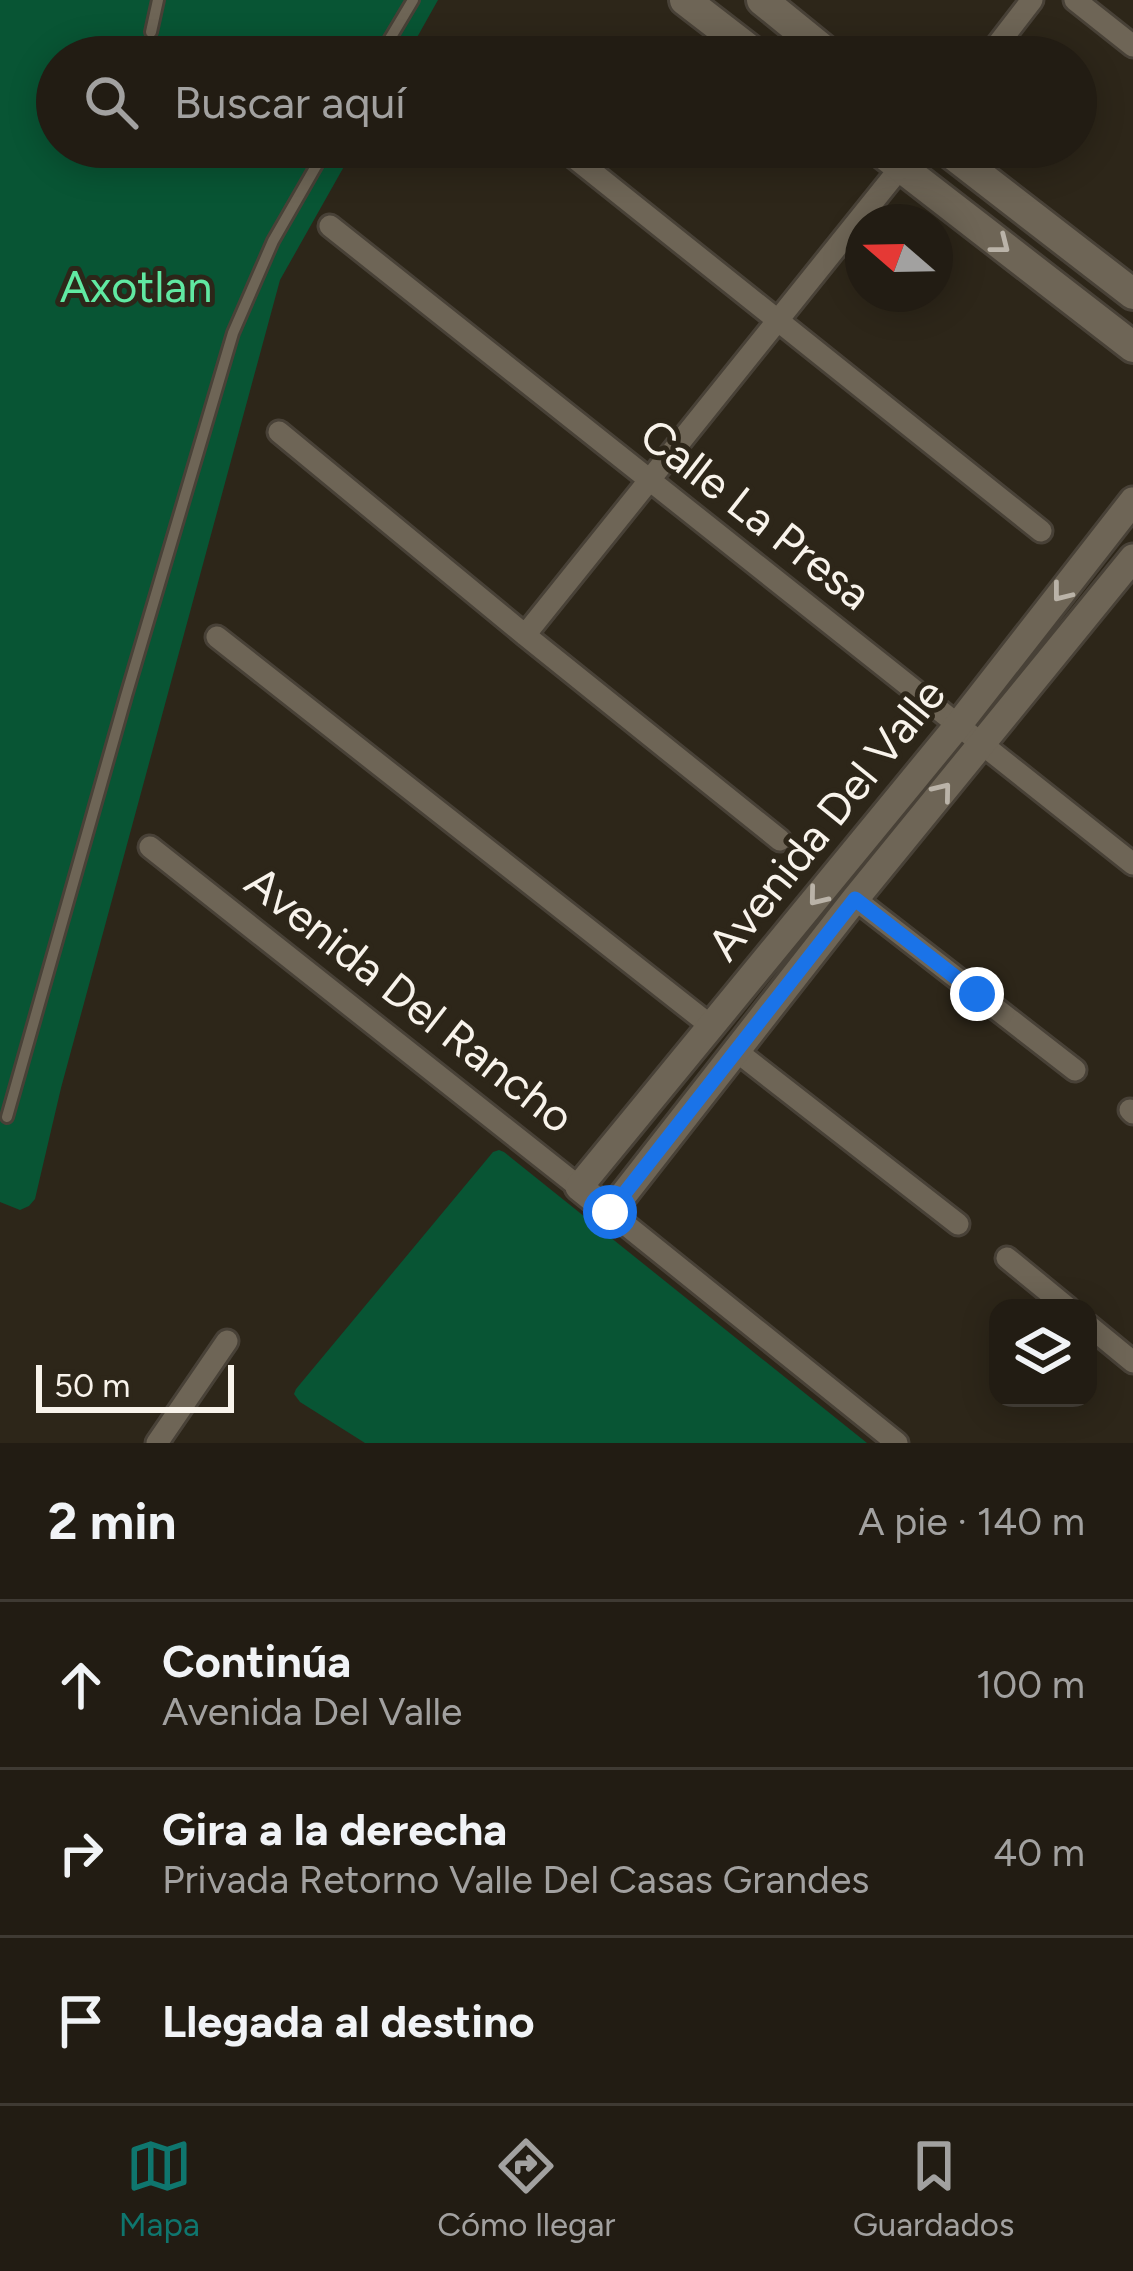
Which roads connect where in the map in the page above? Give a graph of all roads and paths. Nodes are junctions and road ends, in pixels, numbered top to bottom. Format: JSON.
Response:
{"nodes":[{"id":1,"x":158,"y":0,"type":"edge"},
{"id":2,"x":413,"y":0,"type":"edge"},
{"id":3,"x":685,"y":0,"type":"edge"},
{"id":4,"x":762,"y":0,"type":"edge"},
{"id":5,"x":1032,"y":0,"type":"edge"},
{"id":6,"x":1076,"y":0,"type":"edge"},
{"id":7,"x":151,"y":32,"type":"dead end"},
{"id":8,"x":392,"y":36,"type":"edge"},
{"id":9,"x":731,"y":36,"type":"edge"},
{"id":10,"x":806,"y":36,"type":"edge"},
{"id":11,"x":1004,"y":36,"type":"edge"},
{"id":12,"x":1133,"y":46,"type":"edge"},
{"id":13,"x":315,"y":168,"type":"edge"},
{"id":14,"x":587,"y":168,"type":"edge"},
{"id":15,"x":900,"y":168,"type":"edge"},
{"id":16,"x":922,"y":168,"type":"edge"},
{"id":17,"x":970,"y":168,"type":"edge"},
{"id":18,"x":329,"y":226,"type":"dead end"},
{"id":19,"x":1133,"y":294,"type":"edge"},
{"id":20,"x":777,"y":322,"type":"junction"},
{"id":21,"x":1133,"y":347,"type":"edge"},
{"id":22,"x":279,"y":433,"type":"dead end"},
{"id":23,"x":649,"y":479,"type":"junction"},
{"id":24,"x":1133,"y":500,"type":"edge"},
{"id":25,"x":1041,"y":531,"type":"dead end"},
{"id":26,"x":1133,"y":558,"type":"edge"},
{"id":27,"x":525,"y":635,"type":"junction"},
{"id":28,"x":217,"y":637,"type":"dead end"},
{"id":29,"x":959,"y":724,"type":"junction"},
{"id":30,"x":982,"y":744,"type":"junction"},
{"id":31,"x":780,"y":840,"type":"dead end"},
{"id":32,"x":151,"y":847,"type":"dead end"},
{"id":33,"x":1133,"y":864,"type":"edge"},
{"id":34,"x":855,"y":899,"type":"junction"},
{"id":35,"x":711,"y":1026,"type":"junction"},
{"id":36,"x":735,"y":1050,"type":"junction"},
{"id":37,"x":1075,"y":1070,"type":"dead end"},
{"id":38,"x":7,"y":1117,"type":"dead end"},
{"id":39,"x":579,"y":1187,"type":"junction"},
{"id":40,"x":610,"y":1212,"type":"junction"},
{"id":41,"x":958,"y":1224,"type":"dead end"},
{"id":42,"x":1007,"y":1258,"type":"dead end"},
{"id":43,"x":1056,"y":1299,"type":"edge"},
{"id":44,"x":1097,"y":1333,"type":"edge"},
{"id":45,"x":227,"y":1341,"type":"dead end"},
{"id":46,"x":1133,"y":1363,"type":"edge"},
{"id":47,"x":157,"y":1443,"type":"edge"},
{"id":48,"x":897,"y":1443,"type":"edge"}],
"edges":[{"from":1,"to":7,"type":"lane"},
{"from":2,"to":8,"type":"lane"},
{"from":3,"to":9,"type":"main road"},
{"from":4,"to":10,"type":"main road"},
{"from":5,"to":11,"type":"street"},
{"from":6,"to":12,"type":"street"},
{"from":13,"to":38,"type":"lane"},
{"from":14,"to":20,"type":"street"},
{"from":15,"to":20,"type":"street"},
{"from":16,"to":21,"type":"main road","one_way":true},
{"from":17,"to":19,"type":"main road"},
{"from":18,"to":23,"type":"street","name":"Calle La Presa"},
{"from":20,"to":23,"type":"street"},
{"from":20,"to":25,"type":"street"},
{"from":22,"to":27,"type":"street"},
{"from":23,"to":27,"type":"street"},
{"from":23,"to":29,"type":"street","name":"Calle La Presa"},
{"from":24,"to":29,"type":"street","name":"Avenida Del Valle","one_way":true},
{"from":26,"to":30,"type":"street","name":"Avenida Del Valle"},
{"from":27,"to":31,"type":"street"},
{"from":28,"to":35,"type":"street"},
{"from":29,"to":30,"type":"street","name":"Calle La Presa"},
{"from":29,"to":35,"type":"street","name":"Avenida Del Valle","one_way":true},
{"from":30,"to":33,"type":"street","name":"Calle La Presa"},
{"from":34,"to":30,"type":"street","name":"Avenida Del Valle","one_way":true},
{"from":32,"to":39,"type":"street","name":"Avenida Del Rancho"},
{"from":34,"to":36,"type":"street","name":"Avenida Del Valle"},
{"from":34,"to":37,"type":"street"},
{"from":35,"to":39,"type":"street","name":"Avenida Del Valle"},
{"from":36,"to":40,"type":"street","name":"Avenida Del Valle"},
{"from":36,"to":41,"type":"street"},
{"from":39,"to":40,"type":"street","name":"Avenida Del Rancho"},
{"from":40,"to":48,"type":"street","name":"Avenida Del Rancho"},
{"from":42,"to":43,"type":"street"},
{"from":44,"to":46,"type":"street"},
{"from":45,"to":47,"type":"street"}]}
